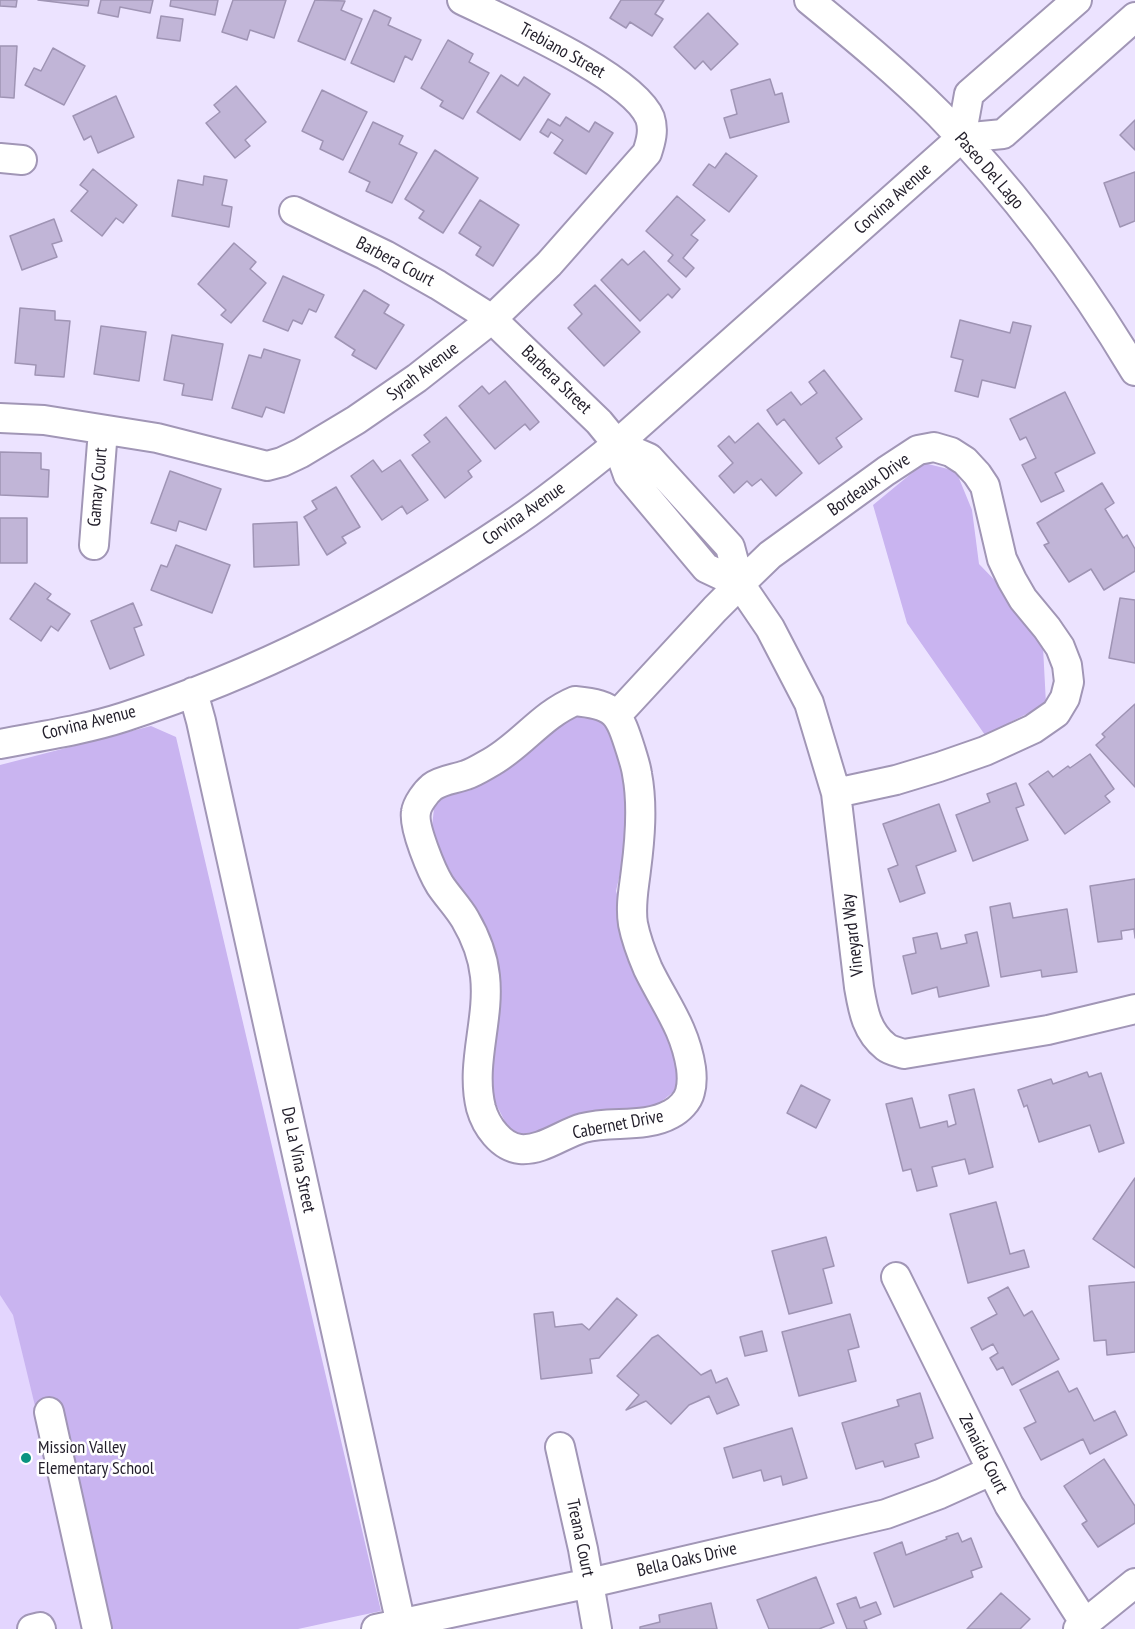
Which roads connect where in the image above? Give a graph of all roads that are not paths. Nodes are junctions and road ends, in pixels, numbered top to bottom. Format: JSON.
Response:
{"nodes":[{"id":1,"x":462,"y":0,"type":"edge"},
{"id":2,"x":808,"y":0,"type":"edge"},
{"id":3,"x":1077,"y":0,"type":"edge"},
{"id":4,"x":1135,"y":18,"type":"edge"},
{"id":5,"x":650,"y":118,"type":"joint"},
{"id":6,"x":961,"y":138,"type":"junction"},
{"id":7,"x":294,"y":211,"type":"dead end"},
{"id":8,"x":492,"y":319,"type":"junction"},
{"id":9,"x":1135,"y":371,"type":"edge"},
{"id":10,"x":0,"y":418,"type":"edge"},
{"id":11,"x":103,"y":430,"type":"junction"},
{"id":12,"x":617,"y":444,"type":"junction"},
{"id":13,"x":94,"y":545,"type":"dead end"},
{"id":14,"x":740,"y":584,"type":"junction"},
{"id":15,"x":193,"y":692,"type":"junction"},
{"id":16,"x":617,"y":715,"type":"junction"},
{"id":17,"x":0,"y":744,"type":"edge"},
{"id":18,"x":836,"y":793,"type":"junction"},
{"id":19,"x":1135,"y":1009,"type":"edge"},
{"id":20,"x":896,"y":1277,"type":"dead end"},
{"id":21,"x":49,"y":1412,"type":"dead end"},
{"id":22,"x":560,"y":1448,"type":"dead end"},
{"id":23,"x":992,"y":1471,"type":"junction"},
{"id":24,"x":590,"y":1583,"type":"junction"},
{"id":25,"x":1135,"y":1583,"type":"edge"},
{"id":26,"x":1081,"y":1626,"type":"edge"},
{"id":27,"x":393,"y":1627,"type":"edge"},
{"id":28,"x":32,"y":1629,"type":"edge"},
{"id":29,"x":41,"y":1629,"type":"edge"},
{"id":30,"x":97,"y":1629,"type":"edge"},
{"id":31,"x":597,"y":1629,"type":"edge"}],
"edges":[{"from":1,"to":5,"type":"street","name":"Trebiano Street"},
{"from":2,"to":6,"type":"street","name":"Paseo Del Lago"},
{"from":3,"to":6,"type":"street"},
{"from":4,"to":6,"type":"street"},
{"from":5,"to":8,"type":"street","name":"Syrah Avenue"},
{"from":6,"to":9,"type":"street","name":"Paseo Del Lago"},
{"from":6,"to":12,"type":"street","name":"Corvina Avenue"},
{"from":7,"to":8,"type":"street","name":"Barbera Court"},
{"from":8,"to":11,"type":"street","name":"Syrah Avenue"},
{"from":8,"to":12,"type":"street","name":"Barbera Street"},
{"from":10,"to":11,"type":"street","name":"Syrah Avenue"},
{"from":11,"to":13,"type":"street","name":"Gamay Court"},
{"from":12,"to":14,"type":"street"},
{"from":12,"to":15,"type":"street","name":"Corvina Avenue"},
{"from":14,"to":16,"type":"street","name":"Bordeaux Drive"},
{"from":14,"to":18,"type":"street","name":"Vineyard Way"},
{"from":14,"to":18,"type":"street","name":"Bordeaux Drive"},
{"from":15,"to":17,"type":"street","name":"Corvina Avenue"},
{"from":15,"to":27,"type":"street","name":"De La Vina Street"},
{"from":16,"to":16,"type":"street","name":"Cabernet Drive"},
{"from":18,"to":19,"type":"street","name":"Vineyard Way"},
{"from":20,"to":23,"type":"street","name":"Zenaida Court"},
{"from":21,"to":30,"type":"street"},
{"from":22,"to":24,"type":"street","name":"Treana Court"},
{"from":23,"to":24,"type":"street","name":"Bella Oaks Drive"},
{"from":23,"to":26,"type":"street","name":"Zenaida Court"},
{"from":24,"to":27,"type":"street","name":"Bella Oaks Drive"},
{"from":24,"to":31,"type":"street","name":"Treana Court"},
{"from":25,"to":26,"type":"street"},
{"from":28,"to":29,"type":"street"}]}
